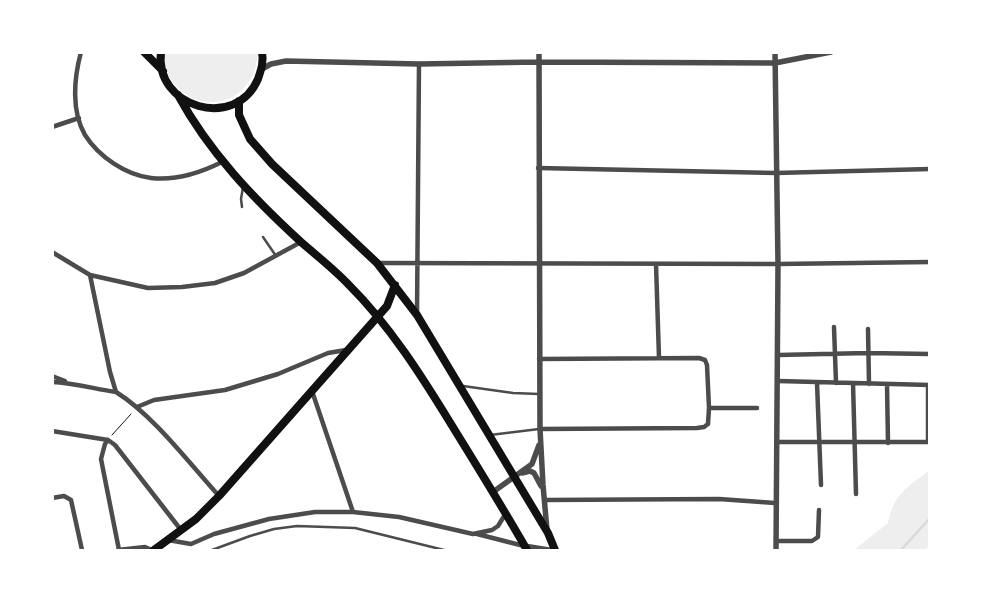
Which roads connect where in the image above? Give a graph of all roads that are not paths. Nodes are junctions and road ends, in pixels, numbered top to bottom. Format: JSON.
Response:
{"nodes":[{"id":1,"x":81,"y":52,"type":"edge"},
{"id":2,"x":144,"y":52,"type":"edge"},
{"id":3,"x":161,"y":52,"type":"edge"},
{"id":4,"x":262,"y":52,"type":"edge"},
{"id":5,"x":538,"y":52,"type":"edge"},
{"id":6,"x":775,"y":52,"type":"edge"},
{"id":7,"x":831,"y":52,"type":"edge"},
{"id":8,"x":538,"y":62,"type":"junction"},
{"id":9,"x":775,"y":63,"type":"junction"},
{"id":10,"x":419,"y":64,"type":"junction"},
{"id":11,"x":262,"y":69,"type":"junction"},
{"id":12,"x":162,"y":71,"type":"junction"},
{"id":13,"x":178,"y":95,"type":"junction"},
{"id":14,"x":239,"y":101,"type":"junction"},
{"id":15,"x":79,"y":118,"type":"junction"},
{"id":16,"x":52,"y":127,"type":"edge"},
{"id":17,"x":222,"y":162,"type":"junction"},
{"id":18,"x":538,"y":168,"type":"junction"},
{"id":19,"x":930,"y":169,"type":"edge"},
{"id":20,"x":776,"y":172,"type":"junction"},
{"id":21,"x":243,"y":185,"type":"junction"},
{"id":22,"x":242,"y":207,"type":"dead end"},
{"id":23,"x":263,"y":238,"type":"dead end"},
{"id":24,"x":301,"y":242,"type":"junction"},
{"id":25,"x":52,"y":252,"type":"edge"},
{"id":26,"x":276,"y":256,"type":"junction"},
{"id":27,"x":930,"y":262,"type":"edge"},
{"id":28,"x":377,"y":263,"type":"junction"},
{"id":29,"x":418,"y":264,"type":"junction"},
{"id":30,"x":538,"y":264,"type":"junction"},
{"id":31,"x":656,"y":264,"type":"junction"},
{"id":32,"x":778,"y":264,"type":"junction"},
{"id":33,"x":90,"y":274,"type":"junction"},
{"id":34,"x":395,"y":285,"type":"junction"},
{"id":35,"x":417,"y":315,"type":"junction"},
{"id":36,"x":378,"y":317,"type":"junction"},
{"id":37,"x":834,"y":327,"type":"dead end"},
{"id":38,"x":868,"y":329,"type":"dead end"},
{"id":39,"x":349,"y":350,"type":"junction"},
{"id":40,"x":868,"y":353,"type":"junction"},
{"id":41,"x":835,"y":354,"type":"junction"},
{"id":42,"x":930,"y":354,"type":"edge"},
{"id":43,"x":778,"y":355,"type":"junction"},
{"id":44,"x":659,"y":358,"type":"junction"},
{"id":45,"x":538,"y":359,"type":"junction"},
{"id":46,"x":52,"y":376,"type":"edge"},
{"id":47,"x":52,"y":382,"type":"edge"},
{"id":48,"x":778,"y":382,"type":"junction"},
{"id":49,"x":68,"y":383,"type":"junction"},
{"id":50,"x":817,"y":383,"type":"junction"},
{"id":51,"x":836,"y":383,"type":"junction"},
{"id":52,"x":853,"y":384,"type":"junction"},
{"id":53,"x":869,"y":384,"type":"junction"},
{"id":54,"x":887,"y":384,"type":"junction"},
{"id":55,"x":459,"y":385,"type":"junction"},
{"id":56,"x":929,"y":385,"type":"edge"},
{"id":57,"x":312,"y":391,"type":"junction"},
{"id":58,"x":116,"y":392,"type":"junction"},
{"id":59,"x":539,"y":394,"type":"junction"},
{"id":60,"x":137,"y":407,"type":"junction"},
{"id":61,"x":710,"y":408,"type":"junction"},
{"id":62,"x":757,"y":408,"type":"dead end"},
{"id":63,"x":540,"y":429,"type":"junction"},
{"id":64,"x":52,"y":430,"type":"edge"},
{"id":65,"x":488,"y":435,"type":"junction"},
{"id":66,"x":108,"y":440,"type":"junction"},
{"id":67,"x":541,"y":441,"type":"junction"},
{"id":68,"x":777,"y":442,"type":"junction"},
{"id":69,"x":855,"y":442,"type":"junction"},
{"id":70,"x":929,"y":442,"type":"edge"},
{"id":71,"x":820,"y":443,"type":"junction"},
{"id":72,"x":888,"y":443,"type":"junction"},
{"id":73,"x":515,"y":476,"type":"junction"},
{"id":74,"x":821,"y":486,"type":"dead end"},
{"id":75,"x":543,"y":490,"type":"junction"},
{"id":76,"x":494,"y":492,"type":"junction"},
{"id":77,"x":856,"y":494,"type":"dead end"},
{"id":78,"x":219,"y":496,"type":"junction"},
{"id":79,"x":52,"y":498,"type":"edge"},
{"id":80,"x":545,"y":500,"type":"junction"},
{"id":81,"x":775,"y":503,"type":"junction"},
{"id":82,"x":819,"y":510,"type":"dead end"},
{"id":83,"x":353,"y":512,"type":"junction"},
{"id":84,"x":506,"y":514,"type":"junction"},
{"id":85,"x":182,"y":530,"type":"junction"},
{"id":86,"x":548,"y":533,"type":"junction"},
{"id":87,"x":473,"y":534,"type":"junction"},
{"id":88,"x":168,"y":540,"type":"junction"},
{"id":89,"x":776,"y":541,"type":"junction"},
{"id":90,"x":526,"y":548,"type":"edge"},
{"id":91,"x":137,"y":549,"type":"edge"},
{"id":92,"x":82,"y":550,"type":"edge"},
{"id":93,"x":118,"y":550,"type":"edge"},
{"id":94,"x":153,"y":550,"type":"edge"},
{"id":95,"x":212,"y":550,"type":"edge"},
{"id":96,"x":444,"y":550,"type":"edge"},
{"id":97,"x":549,"y":550,"type":"edge"},
{"id":98,"x":555,"y":550,"type":"edge"},
{"id":99,"x":776,"y":550,"type":"edge"}],
"edges":[{"from":1,"to":15,"type":"street"},
{"from":2,"to":12,"type":"main road"},
{"from":3,"to":12,"type":"main road"},
{"from":4,"to":11,"type":"main road"},
{"from":5,"to":8,"type":"street"},
{"from":6,"to":9,"type":"street"},
{"from":7,"to":9,"type":"street"},
{"from":8,"to":9,"type":"street"},
{"from":8,"to":10,"type":"street"},
{"from":8,"to":18,"type":"street"},
{"from":9,"to":20,"type":"street"},
{"from":10,"to":11,"type":"street"},
{"from":10,"to":29,"type":"street"},
{"from":11,"to":14,"type":"main road"},
{"from":12,"to":13,"type":"main road"},
{"from":13,"to":14,"type":"main road"},
{"from":13,"to":17,"type":"main road"},
{"from":14,"to":28,"type":"main road"},
{"from":15,"to":16,"type":"street"},
{"from":15,"to":17,"type":"street"},
{"from":17,"to":21,"type":"main road"},
{"from":18,"to":20,"type":"street"},
{"from":18,"to":30,"type":"street"},
{"from":19,"to":20,"type":"street"},
{"from":20,"to":32,"type":"street"},
{"from":21,"to":22,"type":"lane"},
{"from":21,"to":24,"type":"main road"},
{"from":23,"to":26,"type":"lane"},
{"from":24,"to":26,"type":"street"},
{"from":24,"to":36,"type":"main road"},
{"from":25,"to":33,"type":"street"},
{"from":26,"to":33,"type":"street"},
{"from":27,"to":32,"type":"street"},
{"from":28,"to":29,"type":"street"},
{"from":28,"to":34,"type":"main road"},
{"from":29,"to":30,"type":"street"},
{"from":29,"to":35,"type":"street"},
{"from":30,"to":31,"type":"street"},
{"from":30,"to":45,"type":"street"},
{"from":31,"to":32,"type":"street"},
{"from":31,"to":44,"type":"street"},
{"from":32,"to":43,"type":"street"},
{"from":33,"to":58,"type":"street"},
{"from":34,"to":35,"type":"main road"},
{"from":34,"to":36,"type":"main road"},
{"from":35,"to":55,"type":"main road"},
{"from":36,"to":39,"type":"main road"},
{"from":36,"to":76,"type":"main road"},
{"from":37,"to":41,"type":"street"},
{"from":38,"to":40,"type":"street"},
{"from":39,"to":57,"type":"main road"},
{"from":39,"to":60,"type":"street"},
{"from":40,"to":41,"type":"street"},
{"from":40,"to":42,"type":"street"},
{"from":40,"to":53,"type":"street"},
{"from":41,"to":43,"type":"street"},
{"from":41,"to":51,"type":"street"},
{"from":43,"to":48,"type":"street"},
{"from":44,"to":45,"type":"street"},
{"from":44,"to":61,"type":"street"},
{"from":45,"to":59,"type":"street"},
{"from":46,"to":49,"type":"street"},
{"from":47,"to":49,"type":"street"},
{"from":48,"to":50,"type":"street"},
{"from":48,"to":68,"type":"street"},
{"from":49,"to":58,"type":"street"},
{"from":50,"to":51,"type":"street"},
{"from":50,"to":71,"type":"street"},
{"from":51,"to":52,"type":"street"},
{"from":52,"to":53,"type":"street"},
{"from":52,"to":69,"type":"street"},
{"from":53,"to":54,"type":"street"},
{"from":54,"to":56,"type":"street"},
{"from":54,"to":72,"type":"street"},
{"from":55,"to":59,"type":"lane"},
{"from":55,"to":65,"type":"main road"},
{"from":56,"to":70,"type":"street"},
{"from":57,"to":78,"type":"main road"},
{"from":57,"to":83,"type":"street"},
{"from":58,"to":60,"type":"street"},
{"from":59,"to":63,"type":"street"},
{"from":60,"to":78,"type":"street"},
{"from":61,"to":62,"type":"street"},
{"from":61,"to":63,"type":"street"},
{"from":63,"to":65,"type":"lane"},
{"from":63,"to":67,"type":"street"},
{"from":64,"to":66,"type":"street"},
{"from":65,"to":73,"type":"main road"},
{"from":66,"to":85,"type":"street"},
{"from":66,"to":93,"type":"street"},
{"from":67,"to":73,"type":"street"},
{"from":67,"to":75,"type":"street"},
{"from":68,"to":71,"type":"street"},
{"from":68,"to":81,"type":"street"},
{"from":69,"to":71,"type":"street"},
{"from":69,"to":72,"type":"street"},
{"from":69,"to":77,"type":"street"},
{"from":70,"to":72,"type":"street"},
{"from":71,"to":74,"type":"street"},
{"from":73,"to":75,"type":"street"},
{"from":73,"to":76,"type":"street"},
{"from":73,"to":86,"type":"main road"},
{"from":75,"to":80,"type":"street"},
{"from":76,"to":84,"type":"main road"},
{"from":78,"to":85,"type":"main road"},
{"from":79,"to":92,"type":"street"},
{"from":80,"to":81,"type":"street"},
{"from":80,"to":86,"type":"street"},
{"from":81,"to":89,"type":"street"},
{"from":82,"to":89,"type":"street"},
{"from":83,"to":87,"type":"street"},
{"from":83,"to":88,"type":"street"},
{"from":84,"to":87,"type":"street"},
{"from":84,"to":90,"type":"main road"},
{"from":85,"to":88,"type":"main road"},
{"from":86,"to":98,"type":"main road"},
{"from":87,"to":90,"type":"street"},
{"from":88,"to":94,"type":"main road"},
{"from":89,"to":99,"type":"street"},
{"from":90,"to":97,"type":"street"},
{"from":91,"to":93,"type":"street"},
{"from":91,"to":94,"type":"street"},
{"from":95,"to":96,"type":"lane"}]}
